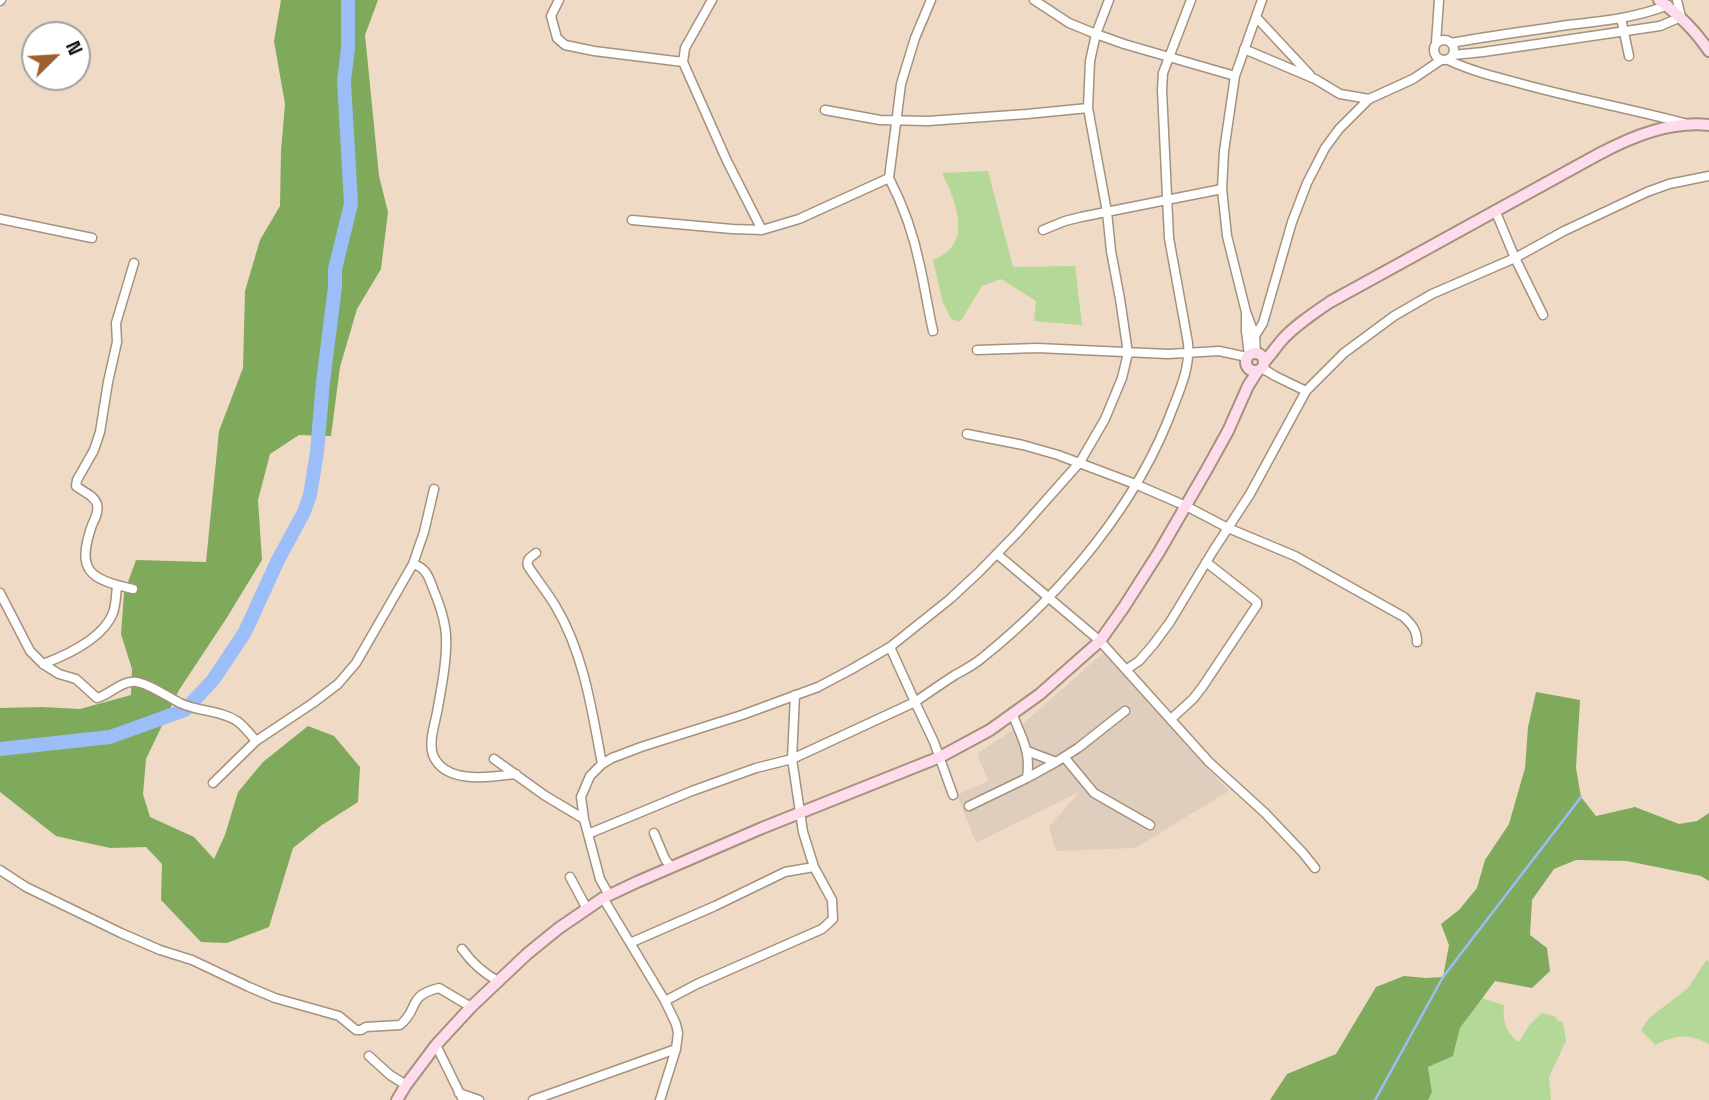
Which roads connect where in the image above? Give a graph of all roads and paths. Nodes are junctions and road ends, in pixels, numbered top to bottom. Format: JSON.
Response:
{"nodes":[{"id":1,"x":559,"y":0,"type":"edge"},
{"id":2,"x":712,"y":0,"type":"edge"},
{"id":3,"x":931,"y":0,"type":"edge"},
{"id":4,"x":1034,"y":0,"type":"edge"},
{"id":5,"x":1109,"y":0,"type":"edge"},
{"id":6,"x":1191,"y":0,"type":"edge"},
{"id":7,"x":1262,"y":0,"type":"edge"},
{"id":8,"x":1439,"y":0,"type":"edge"},
{"id":9,"x":1670,"y":2,"type":"edge"},
{"id":10,"x":1256,"y":17,"type":"junction"},
{"id":11,"x":1681,"y":17,"type":"junction"},
{"id":12,"x":1621,"y":18,"type":"junction"},
{"id":13,"x":1624,"y":32,"type":"junction"},
{"id":14,"x":1096,"y":34,"type":"junction"},
{"id":15,"x":1436,"y":43,"type":"junction"},
{"id":16,"x":1451,"y":43,"type":"junction"},
{"id":17,"x":1244,"y":49,"type":"junction"},
{"id":18,"x":1709,"y":51,"type":"edge"},
{"id":19,"x":1169,"y":56,"type":"junction"},
{"id":20,"x":1629,"y":56,"type":"dead end"},
{"id":21,"x":1447,"y":58,"type":"junction"},
{"id":22,"x":683,"y":62,"type":"junction"},
{"id":23,"x":1235,"y":76,"type":"junction"},
{"id":24,"x":1315,"y":79,"type":"junction"},
{"id":25,"x":1368,"y":99,"type":"junction"},
{"id":26,"x":1088,"y":108,"type":"junction"},
{"id":27,"x":825,"y":110,"type":"dead end"},
{"id":28,"x":896,"y":121,"type":"junction"},
{"id":29,"x":1686,"y":124,"type":"junction"},
{"id":30,"x":1709,"y":125,"type":"edge"},
{"id":31,"x":1709,"y":176,"type":"edge"},
{"id":32,"x":888,"y":178,"type":"junction"},
{"id":33,"x":1222,"y":189,"type":"junction"},
{"id":34,"x":1166,"y":199,"type":"junction"},
{"id":35,"x":1495,"y":210,"type":"junction"},
{"id":36,"x":1107,"y":212,"type":"junction"},
{"id":37,"x":0,"y":219,"type":"edge"},
{"id":38,"x":632,"y":220,"type":"dead end"},
{"id":39,"x":762,"y":230,"type":"junction"},
{"id":40,"x":1044,"y":230,"type":"dead end"},
{"id":41,"x":92,"y":238,"type":"dead end"},
{"id":42,"x":1515,"y":258,"type":"junction"},
{"id":43,"x":134,"y":263,"type":"dead end"},
{"id":44,"x":1543,"y":315,"type":"dead end"},
{"id":45,"x":933,"y":331,"type":"dead end"},
{"id":46,"x":1251,"y":337,"type":"junction"},
{"id":47,"x":977,"y":350,"type":"dead end"},
{"id":48,"x":1128,"y":353,"type":"junction"},
{"id":49,"x":1189,"y":354,"type":"junction"},
{"id":50,"x":1255,"y":361,"type":"junction"},
{"id":51,"x":1306,"y":391,"type":"junction"},
{"id":52,"x":967,"y":434,"type":"dead end"},
{"id":53,"x":1080,"y":462,"type":"junction"},
{"id":54,"x":1135,"y":484,"type":"junction"},
{"id":55,"x":434,"y":489,"type":"dead end"},
{"id":56,"x":1186,"y":506,"type":"junction"},
{"id":57,"x":1228,"y":528,"type":"junction"},
{"id":58,"x":536,"y":553,"type":"dead end"},
{"id":59,"x":997,"y":554,"type":"junction"},
{"id":60,"x":1206,"y":562,"type":"junction"},
{"id":61,"x":413,"y":564,"type":"junction"},
{"id":62,"x":117,"y":586,"type":"junction"},
{"id":63,"x":133,"y":589,"type":"dead end"},
{"id":64,"x":0,"y":593,"type":"edge"},
{"id":65,"x":1047,"y":598,"type":"junction"},
{"id":66,"x":1100,"y":641,"type":"junction"},
{"id":67,"x":1417,"y":642,"type":"dead end"},
{"id":68,"x":890,"y":647,"type":"junction"},
{"id":69,"x":44,"y":664,"type":"junction"},
{"id":70,"x":1127,"y":669,"type":"junction"},
{"id":71,"x":795,"y":695,"type":"junction"},
{"id":72,"x":915,"y":702,"type":"junction"},
{"id":73,"x":1125,"y":711,"type":"dead end"},
{"id":74,"x":1013,"y":715,"type":"junction"},
{"id":75,"x":1171,"y":719,"type":"junction"},
{"id":76,"x":256,"y":741,"type":"junction"},
{"id":77,"x":1027,"y":751,"type":"junction"},
{"id":78,"x":940,"y":757,"type":"junction"},
{"id":79,"x":1065,"y":758,"type":"junction"},
{"id":80,"x":494,"y":759,"type":"dead end"},
{"id":81,"x":792,"y":759,"type":"junction"},
{"id":82,"x":1056,"y":762,"type":"junction"},
{"id":83,"x":602,"y":764,"type":"junction"},
{"id":84,"x":516,"y":774,"type":"junction"},
{"id":85,"x":1027,"y":778,"type":"junction"},
{"id":86,"x":213,"y":783,"type":"dead end"},
{"id":87,"x":953,"y":795,"type":"dead end"},
{"id":88,"x":969,"y":806,"type":"dead end"},
{"id":89,"x":800,"y":813,"type":"junction"},
{"id":90,"x":584,"y":819,"type":"junction"},
{"id":91,"x":1150,"y":825,"type":"dead end"},
{"id":92,"x":654,"y":833,"type":"dead end"},
{"id":93,"x":588,"y":834,"type":"junction"},
{"id":94,"x":671,"y":867,"type":"junction"},
{"id":95,"x":814,"y":867,"type":"junction"},
{"id":96,"x":1315,"y":868,"type":"dead end"},
{"id":97,"x":0,"y":870,"type":"edge"},
{"id":98,"x":570,"y":877,"type":"dead end"},
{"id":99,"x":606,"y":897,"type":"junction"},
{"id":100,"x":587,"y":909,"type":"junction"},
{"id":101,"x":630,"y":943,"type":"junction"},
{"id":102,"x":462,"y":949,"type":"dead end"},
{"id":103,"x":498,"y":981,"type":"junction"},
{"id":104,"x":665,"y":1000,"type":"junction"},
{"id":105,"x":471,"y":1007,"type":"junction"},
{"id":106,"x":436,"y":1045,"type":"junction"},
{"id":107,"x":676,"y":1049,"type":"junction"},
{"id":108,"x":369,"y":1056,"type":"dead end"},
{"id":109,"x":405,"y":1085,"type":"junction"},
{"id":110,"x":461,"y":1096,"type":"edge"},
{"id":111,"x":397,"y":1100,"type":"edge"},
{"id":112,"x":479,"y":1100,"type":"edge"},
{"id":113,"x":533,"y":1100,"type":"edge"},
{"id":114,"x":660,"y":1100,"type":"edge"}],
"edges":[{"from":1,"to":22,"type":"street"},
{"from":2,"to":22,"type":"street"},
{"from":3,"to":28,"type":"street"},
{"from":4,"to":14,"type":"street"},
{"from":5,"to":14,"type":"street"},
{"from":6,"to":19,"type":"street"},
{"from":7,"to":10,"type":"street"},
{"from":8,"to":15,"type":"street"},
{"from":9,"to":11,"type":"main road"},
{"from":9,"to":12,"type":"street"},
{"from":10,"to":17,"type":"street"},
{"from":10,"to":24,"type":"street"},
{"from":11,"to":13,"type":"street"},
{"from":11,"to":18,"type":"main road"},
{"from":12,"to":13,"type":"street"},
{"from":12,"to":16,"type":"street"},
{"from":13,"to":20,"type":"street"},
{"from":13,"to":21,"type":"street"},
{"from":14,"to":19,"type":"street"},
{"from":14,"to":26,"type":"street"},
{"from":15,"to":16,"type":"street"},
{"from":15,"to":21,"type":"street"},
{"from":16,"to":21,"type":"street"},
{"from":17,"to":23,"type":"street"},
{"from":17,"to":24,"type":"street"},
{"from":19,"to":23,"type":"street"},
{"from":19,"to":34,"type":"street"},
{"from":21,"to":25,"type":"street"},
{"from":21,"to":29,"type":"street"},
{"from":22,"to":39,"type":"street"},
{"from":23,"to":33,"type":"street"},
{"from":24,"to":25,"type":"street"},
{"from":25,"to":46,"type":"street"},
{"from":26,"to":28,"type":"street"},
{"from":26,"to":36,"type":"street"},
{"from":27,"to":28,"type":"street"},
{"from":28,"to":32,"type":"street"},
{"from":29,"to":30,"type":"main road"},
{"from":29,"to":35,"type":"main road"},
{"from":31,"to":42,"type":"street"},
{"from":32,"to":39,"type":"street"},
{"from":32,"to":45,"type":"street"},
{"from":33,"to":34,"type":"street"},
{"from":33,"to":46,"type":"street"},
{"from":34,"to":36,"type":"street"},
{"from":34,"to":49,"type":"street"},
{"from":35,"to":42,"type":"street"},
{"from":35,"to":50,"type":"main road"},
{"from":36,"to":40,"type":"street"},
{"from":36,"to":48,"type":"street"},
{"from":37,"to":41,"type":"street"},
{"from":38,"to":39,"type":"street"},
{"from":42,"to":44,"type":"street"},
{"from":42,"to":51,"type":"street"},
{"from":43,"to":62,"type":"street"},
{"from":46,"to":50,"type":"street"},
{"from":47,"to":48,"type":"street"},
{"from":48,"to":49,"type":"street"},
{"from":48,"to":53,"type":"street"},
{"from":49,"to":50,"type":"street"},
{"from":49,"to":54,"type":"street"},
{"from":50,"to":51,"type":"street"},
{"from":50,"to":56,"type":"main road"},
{"from":51,"to":57,"type":"street"},
{"from":52,"to":53,"type":"street"},
{"from":53,"to":54,"type":"street"},
{"from":53,"to":59,"type":"street"},
{"from":54,"to":56,"type":"street"},
{"from":54,"to":65,"type":"street"},
{"from":55,"to":61,"type":"street"},
{"from":56,"to":57,"type":"street"},
{"from":56,"to":66,"type":"main road"},
{"from":57,"to":60,"type":"street"},
{"from":57,"to":67,"type":"street"},
{"from":58,"to":83,"type":"street"},
{"from":59,"to":65,"type":"street"},
{"from":59,"to":68,"type":"street"},
{"from":60,"to":70,"type":"street"},
{"from":60,"to":75,"type":"street"},
{"from":61,"to":76,"type":"street"},
{"from":61,"to":84,"type":"street"},
{"from":62,"to":63,"type":"street"},
{"from":62,"to":69,"type":"street"},
{"from":64,"to":69,"type":"street"},
{"from":65,"to":66,"type":"street"},
{"from":65,"to":72,"type":"street"},
{"from":66,"to":70,"type":"street"},
{"from":66,"to":74,"type":"main road"},
{"from":68,"to":71,"type":"street"},
{"from":68,"to":72,"type":"street"},
{"from":69,"to":76,"type":"street"},
{"from":70,"to":75,"type":"street"},
{"from":71,"to":81,"type":"street"},
{"from":71,"to":83,"type":"street"},
{"from":72,"to":78,"type":"street"},
{"from":72,"to":81,"type":"street"},
{"from":73,"to":79,"type":"street"},
{"from":74,"to":77,"type":"street"},
{"from":74,"to":78,"type":"main road"},
{"from":75,"to":96,"type":"street"},
{"from":76,"to":86,"type":"street"},
{"from":77,"to":82,"type":"street"},
{"from":77,"to":85,"type":"street"},
{"from":78,"to":87,"type":"street"},
{"from":78,"to":89,"type":"main road"},
{"from":79,"to":82,"type":"street"},
{"from":79,"to":91,"type":"street"},
{"from":80,"to":84,"type":"street"},
{"from":81,"to":89,"type":"street"},
{"from":81,"to":93,"type":"street"},
{"from":82,"to":85,"type":"street"},
{"from":83,"to":90,"type":"street"},
{"from":84,"to":90,"type":"street"},
{"from":85,"to":88,"type":"street"},
{"from":89,"to":94,"type":"main road"},
{"from":89,"to":95,"type":"street"},
{"from":90,"to":93,"type":"street"},
{"from":92,"to":94,"type":"street"},
{"from":93,"to":99,"type":"street"},
{"from":94,"to":99,"type":"main road"},
{"from":95,"to":101,"type":"street"},
{"from":95,"to":104,"type":"street"},
{"from":97,"to":105,"type":"street"},
{"from":98,"to":100,"type":"street"},
{"from":99,"to":100,"type":"main road"},
{"from":99,"to":101,"type":"street"},
{"from":100,"to":103,"type":"main road"},
{"from":101,"to":104,"type":"street"},
{"from":102,"to":103,"type":"street"},
{"from":103,"to":105,"type":"main road"},
{"from":104,"to":107,"type":"street"},
{"from":105,"to":106,"type":"main road"},
{"from":106,"to":109,"type":"main road"},
{"from":106,"to":110,"type":"street"},
{"from":107,"to":113,"type":"street"},
{"from":107,"to":114,"type":"street"},
{"from":108,"to":109,"type":"street"},
{"from":109,"to":111,"type":"main road"},
{"from":110,"to":112,"type":"street"}]}
